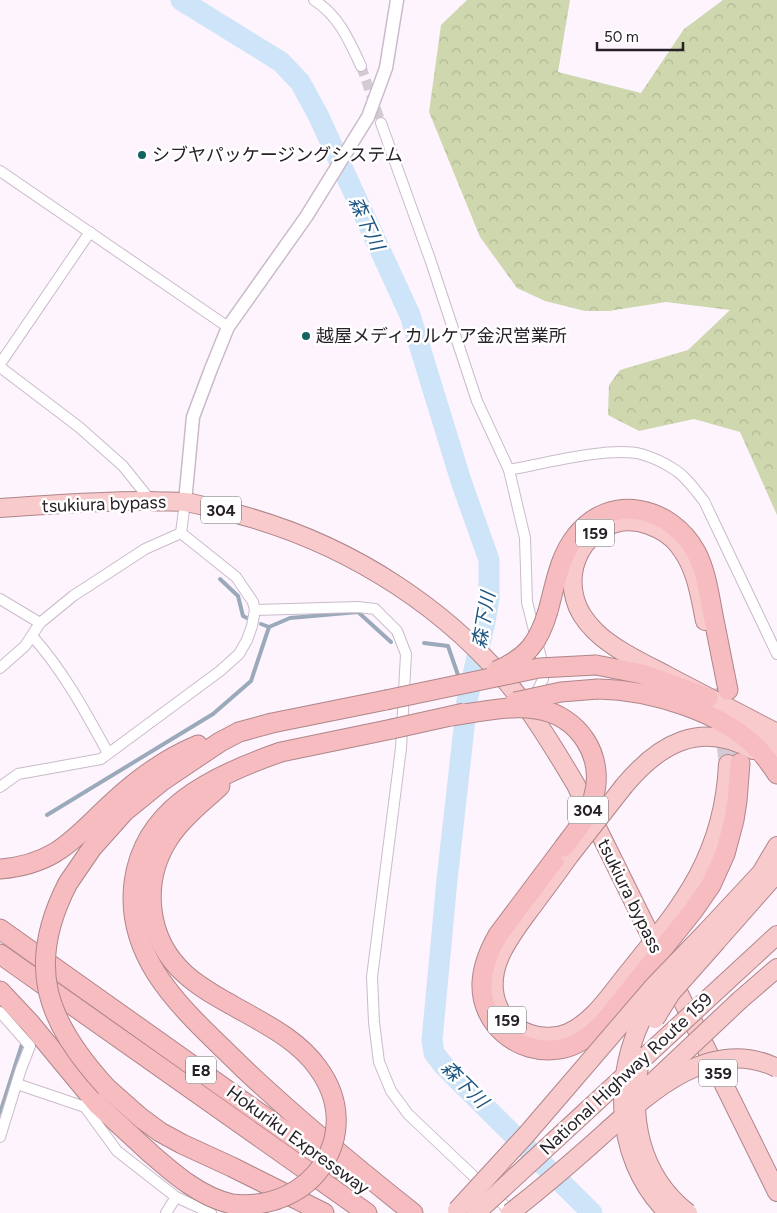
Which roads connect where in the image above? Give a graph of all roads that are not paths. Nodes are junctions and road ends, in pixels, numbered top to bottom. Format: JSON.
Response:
{"nodes":[{"id":1,"x":314,"y":0,"type":"edge"},
{"id":2,"x":397,"y":0,"type":"edge"},
{"id":3,"x":361,"y":66,"type":"tunnel mouth"},
{"id":4,"x":381,"y":123,"type":"tunnel mouth"},
{"id":5,"x":0,"y":171,"type":"edge"},
{"id":6,"x":90,"y":232,"type":"junction"},
{"id":7,"x":228,"y":327,"type":"junction"},
{"id":8,"x":0,"y":366,"type":"edge"},
{"id":9,"x":509,"y":470,"type":"junction"},
{"id":10,"x":151,"y":501,"type":"junction"},
{"id":11,"x":185,"y":502,"type":"junction"},
{"id":12,"x":0,"y":508,"type":"edge"},
{"id":13,"x":182,"y":533,"type":"junction"},
{"id":14,"x":0,"y":598,"type":"edge"},
{"id":15,"x":255,"y":610,"type":"junction"},
{"id":16,"x":40,"y":623,"type":"junction"},
{"id":17,"x":32,"y":636,"type":"junction"},
{"id":18,"x":777,"y":654,"type":"edge"},
{"id":19,"x":0,"y":668,"type":"edge"},
{"id":20,"x":659,"y":680,"type":"junction"},
{"id":21,"x":445,"y":687,"type":"junction"},
{"id":22,"x":718,"y":692,"type":"junction"},
{"id":23,"x":524,"y":704,"type":"junction"},
{"id":24,"x":452,"y":716,"type":"junction"},
{"id":25,"x":750,"y":726,"type":"junction"},
{"id":26,"x":239,"y":732,"type":"junction"},
{"id":27,"x":777,"y":733,"type":"edge"},
{"id":28,"x":777,"y":750,"type":"edge"},
{"id":29,"x":108,"y":753,"type":"junction"},
{"id":30,"x":734,"y":764,"type":"tunnel mouth"},
{"id":31,"x":247,"y":766,"type":"junction"},
{"id":32,"x":777,"y":775,"type":"edge"},
{"id":33,"x":0,"y":787,"type":"edge"},
{"id":34,"x":777,"y":846,"type":"edge"},
{"id":35,"x":567,"y":851,"type":"junction"},
{"id":36,"x":0,"y":869,"type":"edge"},
{"id":37,"x":777,"y":873,"type":"edge"},
{"id":38,"x":0,"y":929,"type":"edge"},
{"id":39,"x":777,"y":935,"type":"edge"},
{"id":40,"x":712,"y":936,"type":"junction"},
{"id":41,"x":656,"y":948,"type":"junction"},
{"id":42,"x":0,"y":954,"type":"edge"},
{"id":43,"x":777,"y":968,"type":"edge"},
{"id":44,"x":0,"y":991,"type":"edge"},
{"id":45,"x":0,"y":1012,"type":"edge"},
{"id":46,"x":777,"y":1068,"type":"edge"},
{"id":47,"x":18,"y":1084,"type":"junction"},
{"id":48,"x":0,"y":1136,"type":"edge"},
{"id":49,"x":777,"y":1192,"type":"edge"},
{"id":50,"x":176,"y":1197,"type":"junction"},
{"id":51,"x":166,"y":1213,"type":"edge"},
{"id":52,"x":212,"y":1213,"type":"edge"},
{"id":53,"x":324,"y":1213,"type":"edge"},
{"id":54,"x":367,"y":1213,"type":"edge"},
{"id":55,"x":400,"y":1213,"type":"edge"},
{"id":56,"x":413,"y":1213,"type":"edge"},
{"id":57,"x":454,"y":1213,"type":"edge"},
{"id":58,"x":476,"y":1213,"type":"edge"},
{"id":59,"x":502,"y":1213,"type":"edge"},
{"id":60,"x":509,"y":1213,"type":"edge"},
{"id":61,"x":668,"y":1213,"type":"edge"},
{"id":62,"x":688,"y":1213,"type":"edge"}],
"edges":[{"from":1,"to":3,"type":"street"},
{"from":2,"to":7,"type":"street"},
{"from":4,"to":9,"type":"street"},
{"from":5,"to":6,"type":"street"},
{"from":6,"to":7,"type":"street"},
{"from":6,"to":8,"type":"street"},
{"from":7,"to":11,"type":"street"},
{"from":8,"to":10,"type":"street"},
{"from":9,"to":18,"type":"street"},
{"from":9,"to":23,"type":"street"},
{"from":10,"to":11,"type":"highway","name":"tsukiura bypass","number":"304"},
{"from":10,"to":12,"type":"highway","name":"tsukiura bypass","number":"304"},
{"from":11,"to":13,"type":"street"},
{"from":11,"to":23,"type":"highway","name":"tsukiura bypass","number":"304","bridge":true},
{"from":13,"to":15,"type":"street"},
{"from":13,"to":16,"type":"street"},
{"from":14,"to":16,"type":"street"},
{"from":15,"to":29,"type":"street"},
{"from":15,"to":60,"type":"street"},
{"from":16,"to":17,"type":"street"},
{"from":17,"to":19,"type":"street"},
{"from":17,"to":29,"type":"street"},
{"from":20,"to":21,"type":"highway","bridge":true},
{"from":20,"to":22,"type":"highway"},
{"from":20,"to":25,"type":"highway"},
{"from":21,"to":22,"type":"highway","bridge":true},
{"from":21,"to":26,"type":"highway","bridge":true},
{"from":22,"to":22,"type":"highway","number":"159"},
{"from":22,"to":25,"type":"highway","number":"159"},
{"from":22,"to":27,"type":"highway","number":"159"},
{"from":23,"to":41,"type":"highway","name":"tsukiura bypass","number":"304"},
{"from":24,"to":31,"type":"highway","bridge":true},
{"from":24,"to":32,"type":"highway","bridge":true},
{"from":24,"to":35,"type":"highway","bridge":true},
{"from":25,"to":28,"type":"highway","number":"159"},
{"from":26,"to":36,"type":"highway"},
{"from":26,"to":53,"type":"highway","bridge":true},
{"from":29,"to":33,"type":"street"},
{"from":30,"to":41,"type":"highway"},
{"from":31,"to":44,"type":"highway","bridge":true},
{"from":31,"to":56,"type":"highway"},
{"from":32,"to":35,"type":"highway","bridge":true},
{"from":34,"to":40,"type":"highway"},
{"from":35,"to":41,"type":"highway"},
{"from":37,"to":40,"type":"highway"},
{"from":38,"to":55,"type":"highway","name":"Hokuriku Expressway","number":"E8"},
{"from":39,"to":58,"type":"highway","name":"National Highway Route 159","bridge":true},
{"from":40,"to":57,"type":"highway","bridge":true},
{"from":40,"to":61,"type":"highway","bridge":true},
{"from":40,"to":62,"type":"highway","bridge":true},
{"from":41,"to":49,"type":"highway","name":"tsukiura bypass","number":"359"},
{"from":42,"to":54,"type":"highway","name":"Hokuriku Expressway","number":"E8"},
{"from":43,"to":59,"type":"highway","name":"National Highway Route 159","bridge":true},
{"from":45,"to":47,"type":"street"},
{"from":46,"to":60,"type":"highway","bridge":true},
{"from":47,"to":48,"type":"street"},
{"from":47,"to":50,"type":"street"},
{"from":50,"to":51,"type":"street"},
{"from":50,"to":52,"type":"street"}]}
